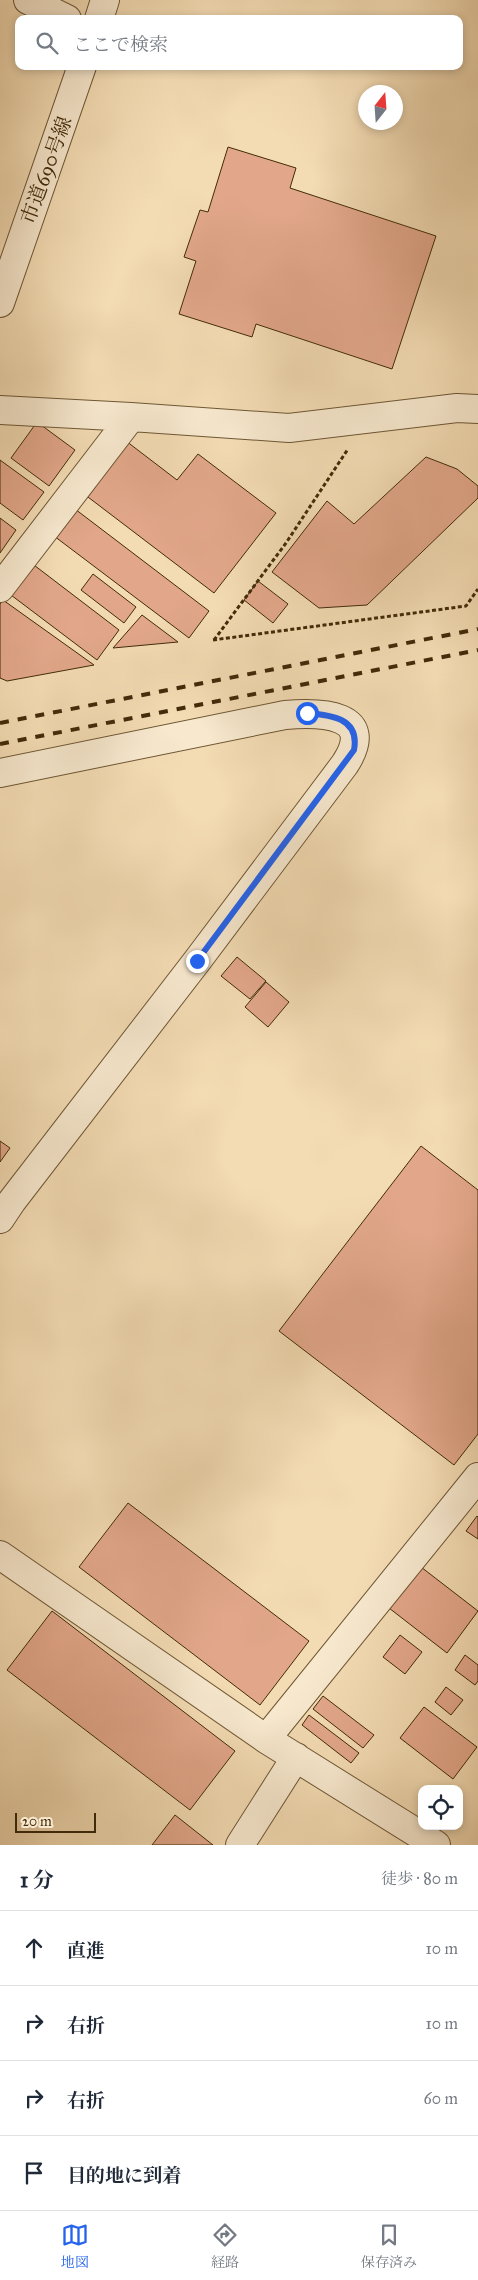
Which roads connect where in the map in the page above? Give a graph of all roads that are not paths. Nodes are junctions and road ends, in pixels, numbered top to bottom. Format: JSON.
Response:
{"nodes":[{"id":1,"x":28,"y":0,"type":"edge"},
{"id":2,"x":106,"y":0,"type":"edge"},
{"id":3,"x":58,"y":15,"type":"edge"},
{"id":4,"x":100,"y":15,"type":"edge"},
{"id":5,"x":81,"y":70,"type":"edge"},
{"id":6,"x":0,"y":303,"type":"edge"},
{"id":7,"x":478,"y":409,"type":"edge"},
{"id":8,"x":0,"y":410,"type":"edge"},
{"id":9,"x":131,"y":417,"type":"junction"},
{"id":10,"x":0,"y":588,"type":"edge"},
{"id":11,"x":0,"y":773,"type":"edge"},
{"id":12,"x":0,"y":1219,"type":"edge"},
{"id":13,"x":473,"y":1493,"type":"edge"},
{"id":14,"x":0,"y":1556,"type":"edge"},
{"id":15,"x":266,"y":1739,"type":"junction"},
{"id":16,"x":296,"y":1757,"type":"junction"},
{"id":17,"x":240,"y":1845,"type":"edge"},
{"id":18,"x":436,"y":1845,"type":"edge"}],
"edges":[{"from":1,"to":3,"type":"street"},
{"from":2,"to":4,"type":"street"},
{"from":5,"to":6,"type":"street","name":"市道690号線"},
{"from":7,"to":9,"type":"street"},
{"from":8,"to":9,"type":"street"},
{"from":9,"to":10,"type":"street"},
{"from":11,"to":12,"type":"street"},
{"from":13,"to":15,"type":"street"},
{"from":14,"to":15,"type":"street"},
{"from":15,"to":16,"type":"street"},
{"from":16,"to":17,"type":"street"},
{"from":16,"to":18,"type":"street"}]}
